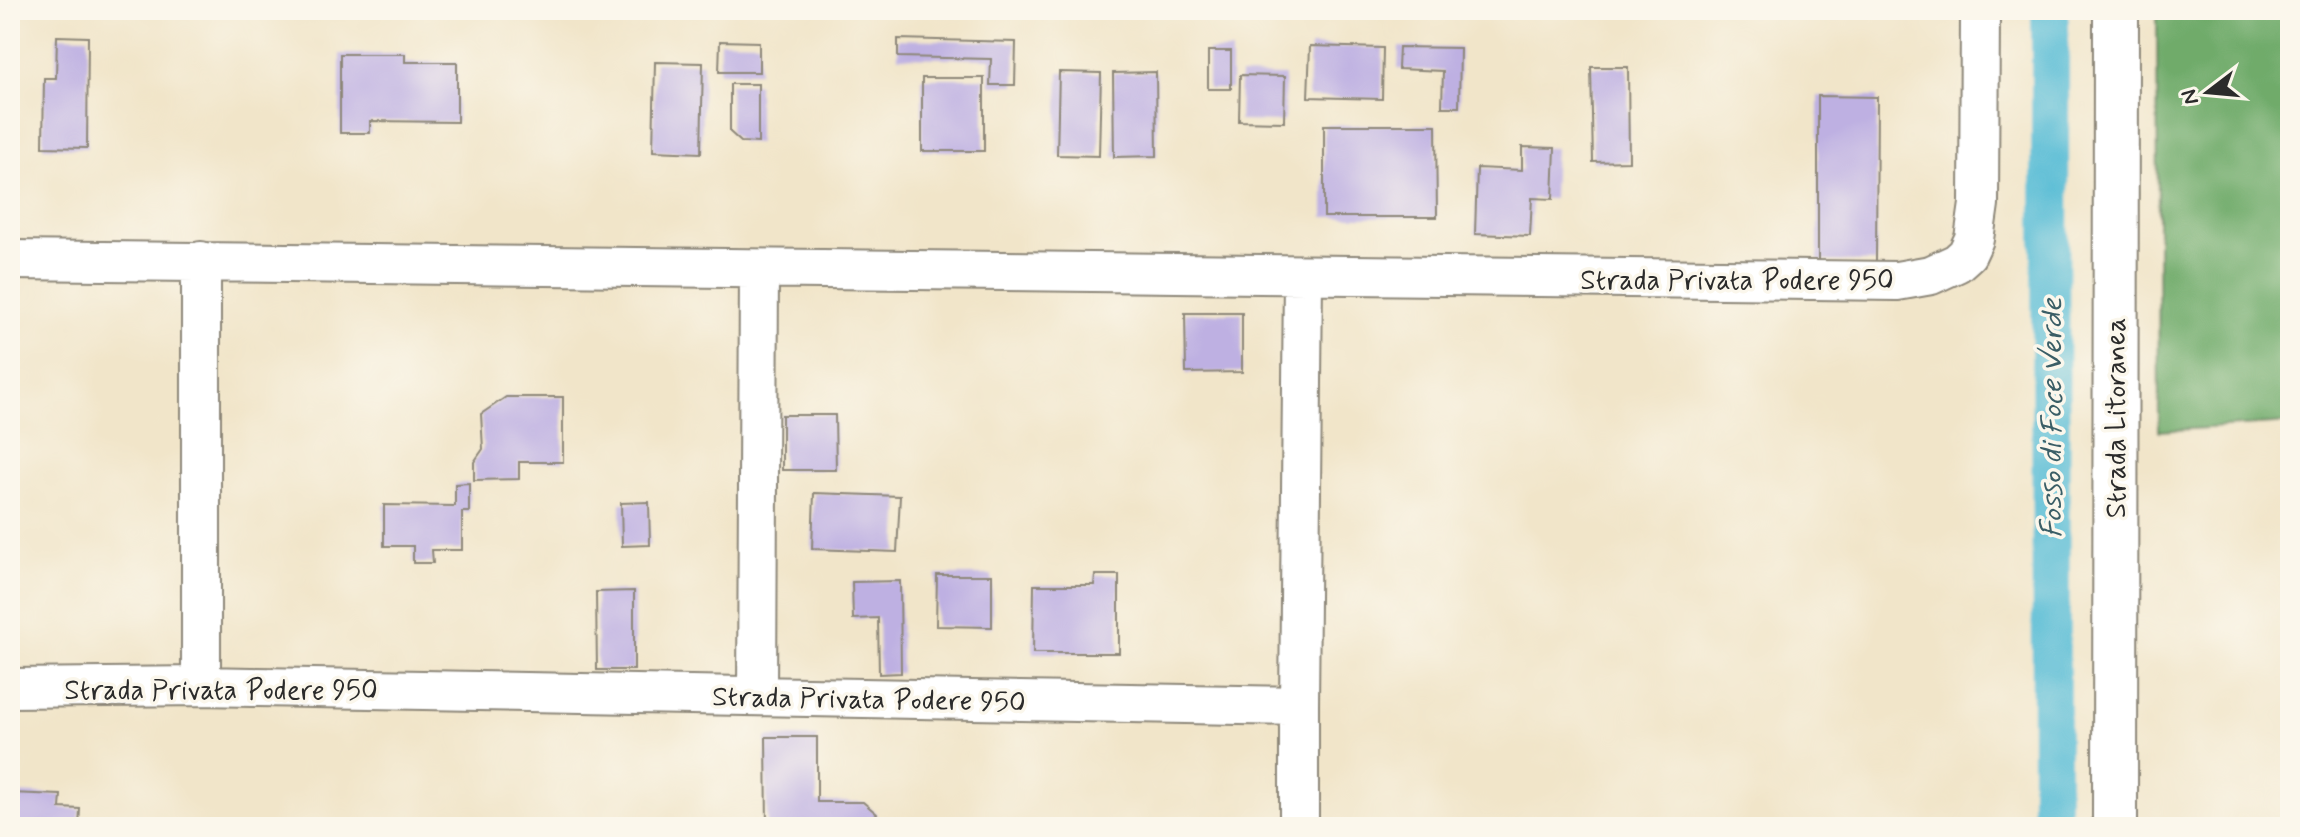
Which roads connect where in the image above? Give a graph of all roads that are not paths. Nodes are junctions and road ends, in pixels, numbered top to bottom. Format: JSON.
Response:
{"nodes":[{"id":1,"x":1980,"y":10,"type":"edge"},
{"id":2,"x":2116,"y":10,"type":"edge"},
{"id":3,"x":10,"y":260,"type":"edge"},
{"id":4,"x":201,"y":261,"type":"junction"},
{"id":5,"x":759,"y":269,"type":"junction"},
{"id":6,"x":1303,"y":276,"type":"junction"},
{"id":7,"x":201,"y":686,"type":"junction"},
{"id":8,"x":10,"y":688,"type":"edge"},
{"id":9,"x":757,"y":696,"type":"junction"},
{"id":10,"x":1299,"y":706,"type":"junction"},
{"id":11,"x":1299,"y":827,"type":"edge"},
{"id":12,"x":2115,"y":827,"type":"edge"}],
"edges":[{"from":1,"to":6,"type":"street","name":"Strada Privata Podere 950"},
{"from":2,"to":12,"type":"main road","name":"Strada Litoranea"},
{"from":3,"to":4,"type":"street","name":"Strada Privata Podere 950"},
{"from":4,"to":5,"type":"street","name":"Strada Privata Podere 950"},
{"from":4,"to":7,"type":"street"},
{"from":5,"to":6,"type":"street","name":"Strada Privata Podere 950"},
{"from":5,"to":9,"type":"street"},
{"from":6,"to":10,"type":"street"},
{"from":7,"to":8,"type":"street","name":"Strada Privata Podere 950"},
{"from":7,"to":9,"type":"street","name":"Strada Privata Podere 950"},
{"from":9,"to":10,"type":"street","name":"Strada Privata Podere 950"},
{"from":10,"to":11,"type":"street"}]}
